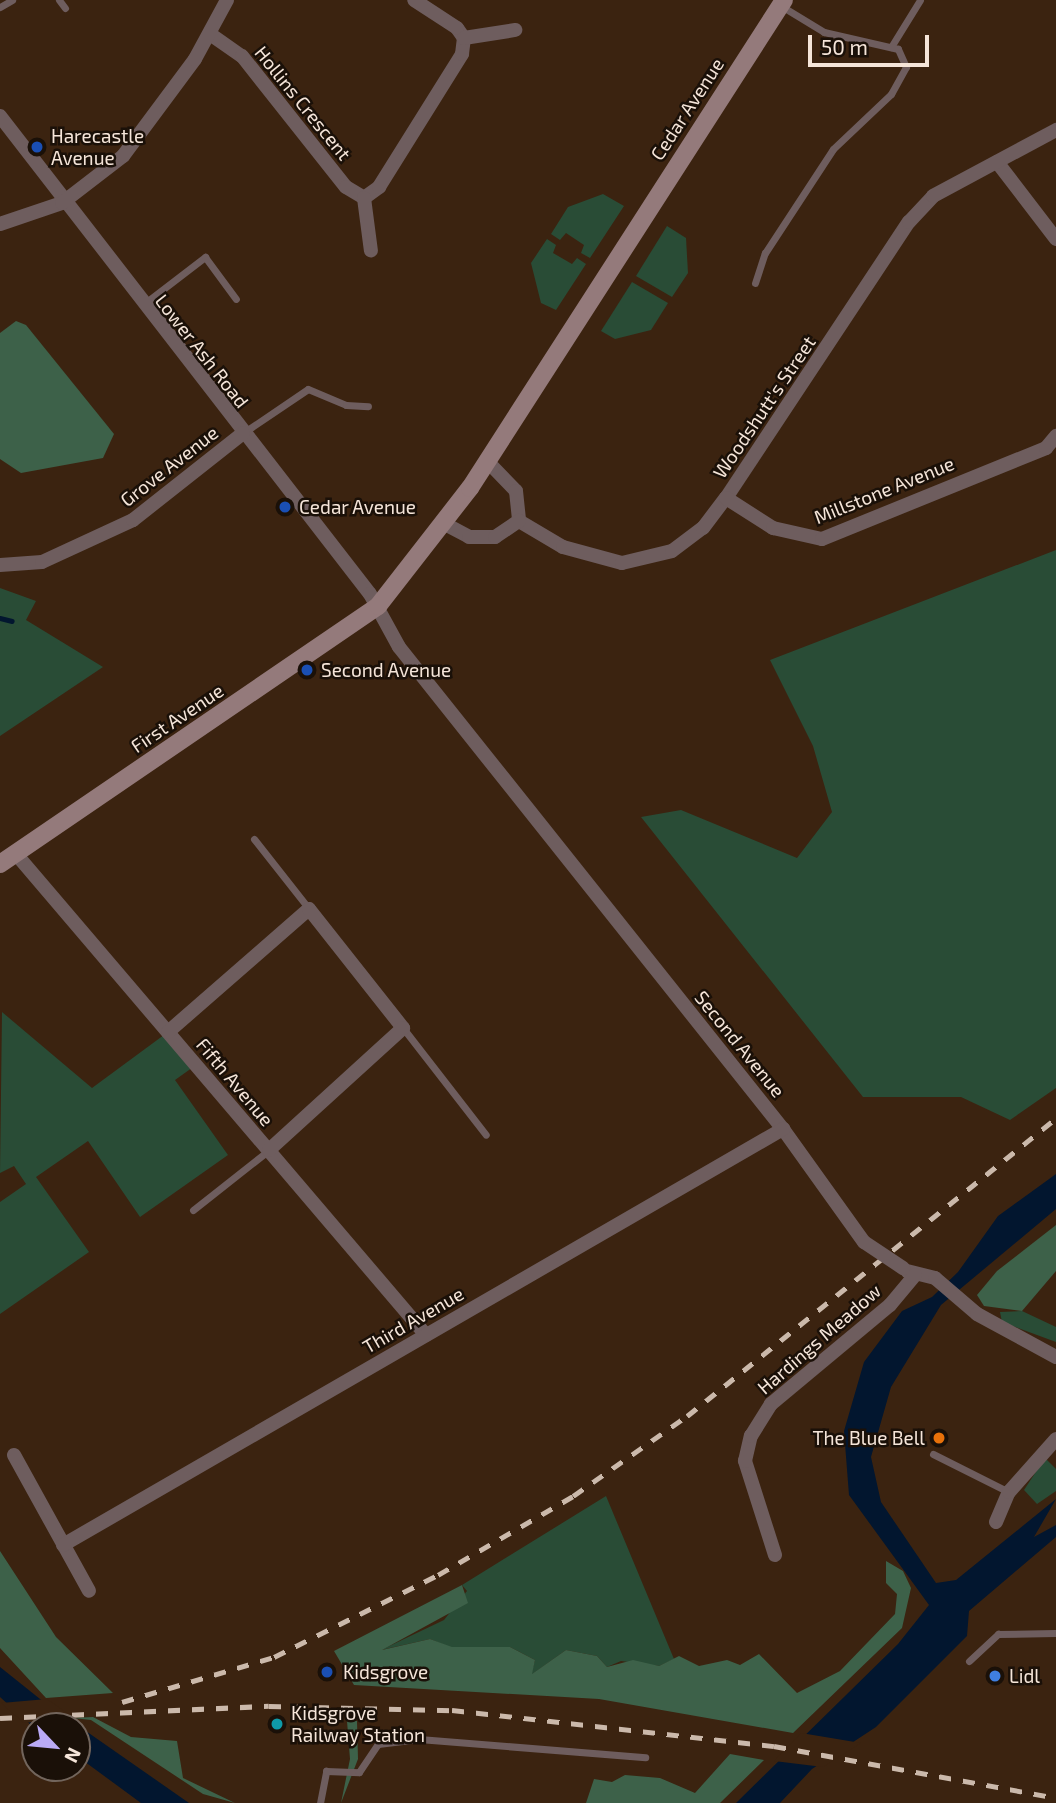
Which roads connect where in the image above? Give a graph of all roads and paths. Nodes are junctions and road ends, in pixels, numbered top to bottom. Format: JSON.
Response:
{"nodes":[{"id":1,"x":12,"y":0,"type":"edge"},
{"id":2,"x":59,"y":0,"type":"edge"},
{"id":3,"x":227,"y":0,"type":"edge"},
{"id":4,"x":414,"y":0,"type":"edge"},
{"id":5,"x":920,"y":0,"type":"edge"},
{"id":6,"x":782,"y":3,"type":"edge"},
{"id":7,"x":0,"y":7,"type":"edge"},
{"id":8,"x":65,"y":8,"type":"dead end"},
{"id":9,"x":515,"y":30,"type":"dead end"},
{"id":10,"x":210,"y":34,"type":"junction"},
{"id":11,"x":464,"y":38,"type":"junction"},
{"id":12,"x":891,"y":47,"type":"junction"},
{"id":13,"x":0,"y":116,"type":"edge"},
{"id":14,"x":1056,"y":130,"type":"edge"},
{"id":15,"x":997,"y":162,"type":"junction"},
{"id":16,"x":364,"y":198,"type":"junction"},
{"id":17,"x":62,"y":203,"type":"junction"},
{"id":18,"x":0,"y":224,"type":"edge"},
{"id":19,"x":1056,"y":239,"type":"edge"},
{"id":20,"x":371,"y":251,"type":"dead end"},
{"id":21,"x":755,"y":283,"type":"dead end"},
{"id":22,"x":236,"y":299,"type":"dead end"},
{"id":23,"x":142,"y":306,"type":"junction"},
{"id":24,"x":368,"y":406,"type":"dead end"},
{"id":25,"x":243,"y":433,"type":"junction"},
{"id":26,"x":1056,"y":436,"type":"edge"},
{"id":27,"x":488,"y":462,"type":"junction"},
{"id":28,"x":726,"y":498,"type":"junction"},
{"id":29,"x":519,"y":521,"type":"junction"},
{"id":30,"x":445,"y":524,"type":"junction"},
{"id":31,"x":0,"y":565,"type":"edge"},
{"id":32,"x":378,"y":606,"type":"junction"},
{"id":33,"x":254,"y":839,"type":"dead end"},
{"id":34,"x":16,"y":854,"type":"junction"},
{"id":35,"x":0,"y":864,"type":"edge"},
{"id":36,"x":309,"y":909,"type":"junction"},
{"id":37,"x":403,"y":1028,"type":"junction"},
{"id":38,"x":168,"y":1032,"type":"junction"},
{"id":39,"x":783,"y":1129,"type":"junction"},
{"id":40,"x":486,"y":1135,"type":"dead end"},
{"id":41,"x":269,"y":1150,"type":"junction"},
{"id":42,"x":193,"y":1210,"type":"dead end"},
{"id":43,"x":909,"y":1272,"type":"junction"},
{"id":44,"x":426,"y":1335,"type":"junction"},
{"id":45,"x":1056,"y":1357,"type":"edge"},
{"id":46,"x":1056,"y":1439,"type":"edge"},
{"id":47,"x":933,"y":1454,"type":"dead end"},
{"id":48,"x":14,"y":1455,"type":"dead end"},
{"id":49,"x":1009,"y":1492,"type":"junction"},
{"id":50,"x":996,"y":1522,"type":"dead end"},
{"id":51,"x":63,"y":1545,"type":"junction"},
{"id":52,"x":775,"y":1555,"type":"dead end"},
{"id":53,"x":89,"y":1591,"type":"dead end"},
{"id":54,"x":1056,"y":1633,"type":"edge"},
{"id":55,"x":969,"y":1661,"type":"dead end"},
{"id":56,"x":645,"y":1757,"type":"dead end"},
{"id":57,"x":320,"y":1803,"type":"edge"}],
"edges":[{"from":1,"to":7,"type":"lane"},
{"from":2,"to":8,"type":"lane"},
{"from":3,"to":10,"type":"street"},
{"from":4,"to":11,"type":"street"},
{"from":5,"to":12,"type":"lane"},
{"from":6,"to":12,"type":"lane"},
{"from":6,"to":27,"type":"main road","name":"Cedar Avenue"},
{"from":9,"to":11,"type":"street"},
{"from":10,"to":16,"type":"street","name":"Hollins Crescent"},
{"from":10,"to":17,"type":"street"},
{"from":11,"to":16,"type":"street"},
{"from":12,"to":21,"type":"lane"},
{"from":13,"to":17,"type":"street","name":"Lower Ash Road"},
{"from":14,"to":15,"type":"street","name":"Woodshutt's Street"},
{"from":15,"to":19,"type":"street"},
{"from":15,"to":28,"type":"street","name":"Woodshutt's Street"},
{"from":16,"to":20,"type":"street"},
{"from":17,"to":18,"type":"street"},
{"from":17,"to":23,"type":"street","name":"Lower Ash Road"},
{"from":22,"to":23,"type":"lane"},
{"from":23,"to":25,"type":"street","name":"Lower Ash Road"},
{"from":24,"to":25,"type":"lane"},
{"from":25,"to":31,"type":"street","name":"Grove Avenue"},
{"from":25,"to":32,"type":"street","name":"Lower Ash Road"},
{"from":26,"to":28,"type":"street","name":"Millstone Avenue"},
{"from":27,"to":29,"type":"street"},
{"from":27,"to":30,"type":"main road","name":"Cedar Avenue"},
{"from":28,"to":29,"type":"street","name":"Woodshutt's Street"},
{"from":29,"to":30,"type":"street"},
{"from":30,"to":32,"type":"main road","name":"Cedar Avenue"},
{"from":32,"to":34,"type":"main road","name":"First Avenue"},
{"from":32,"to":39,"type":"street","name":"Second Avenue"},
{"from":33,"to":36,"type":"lane"},
{"from":34,"to":35,"type":"main road","name":"First Avenue"},
{"from":34,"to":38,"type":"street","name":"Fifth Avenue"},
{"from":36,"to":37,"type":"street"},
{"from":36,"to":38,"type":"street"},
{"from":37,"to":40,"type":"lane"},
{"from":37,"to":41,"type":"street"},
{"from":38,"to":41,"type":"street","name":"Fifth Avenue"},
{"from":39,"to":43,"type":"street","name":"Second Avenue","bridge":true},
{"from":39,"to":44,"type":"street","name":"Third Avenue"},
{"from":41,"to":42,"type":"lane"},
{"from":41,"to":44,"type":"street","name":"Fifth Avenue"},
{"from":43,"to":45,"type":"street"},
{"from":43,"to":52,"type":"street","name":"Hardings Meadow"},
{"from":44,"to":51,"type":"street","name":"Third Avenue"},
{"from":46,"to":49,"type":"street"},
{"from":47,"to":49,"type":"lane"},
{"from":48,"to":51,"type":"street"},
{"from":49,"to":50,"type":"street"},
{"from":51,"to":53,"type":"street"},
{"from":54,"to":55,"type":"lane"},
{"from":56,"to":57,"type":"lane"}]}
